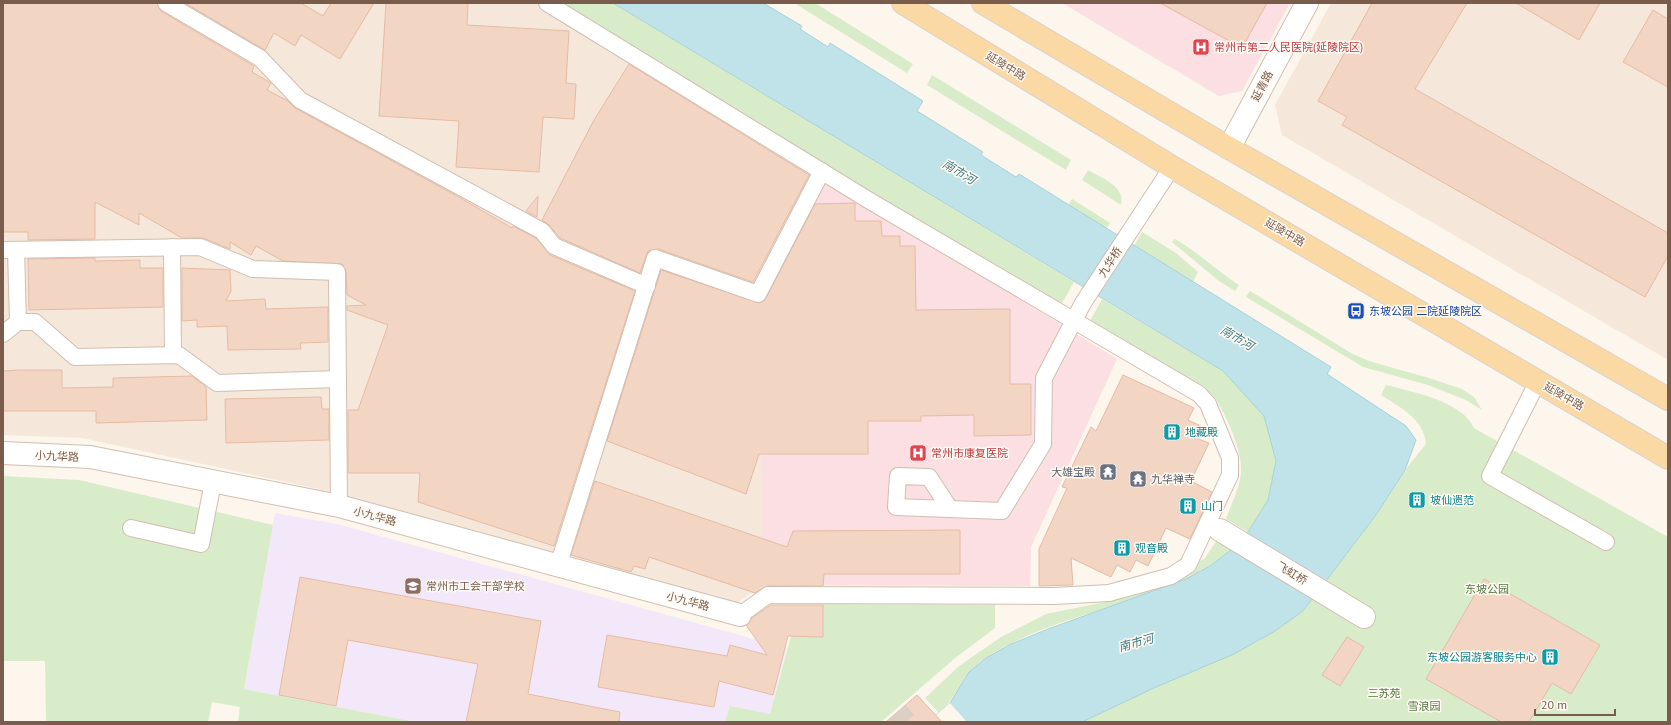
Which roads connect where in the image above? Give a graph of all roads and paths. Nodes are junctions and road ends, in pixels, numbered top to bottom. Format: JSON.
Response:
{"nodes":[{"id":1,"x":166,"y":3,"type":"edge"},
{"id":2,"x":547,"y":3,"type":"edge"},
{"id":3,"x":903,"y":3,"type":"edge"},
{"id":4,"x":983,"y":3,"type":"edge"},
{"id":5,"x":1307,"y":3,"type":"edge"},
{"id":6,"x":1229,"y":148,"type":"junction"},
{"id":7,"x":1172,"y":167,"type":"junction"},
{"id":8,"x":822,"y":171,"type":"junction"},
{"id":9,"x":172,"y":247,"type":"junction"},
{"id":10,"x":10,"y":250,"type":"edge"},
{"id":11,"x":647,"y":286,"type":"junction"},
{"id":12,"x":1074,"y":320,"type":"junction"},
{"id":13,"x":18,"y":322,"type":"junction"},
{"id":14,"x":3,"y":334,"type":"edge"},
{"id":15,"x":173,"y":355,"type":"junction"},
{"id":16,"x":338,"y":379,"type":"junction"},
{"id":17,"x":1538,"y":381,"type":"junction"},
{"id":18,"x":1668,"y":399,"type":"edge"},
{"id":19,"x":3,"y":453,"type":"edge"},
{"id":20,"x":1668,"y":458,"type":"edge"},
{"id":21,"x":213,"y":482,"type":"junction"},
{"id":22,"x":338,"y":506,"type":"junction"},
{"id":23,"x":950,"y":509,"type":"dead end"},
{"id":24,"x":132,"y":528,"type":"dead end"},
{"id":25,"x":1220,"y":530,"type":"dead end"},
{"id":26,"x":1606,"y":542,"type":"dead end"},
{"id":27,"x":558,"y":566,"type":"junction"},
{"id":28,"x":740,"y":616,"type":"joint"},
{"id":29,"x":1364,"y":617,"type":"dead end"}],
"edges":[{"from":1,"to":11,"type":"lane"},
{"from":2,"to":8,"type":"lane"},
{"from":3,"to":7,"type":"main road","name":"延陵中路"},
{"from":4,"to":6,"type":"main road"},
{"from":5,"to":6,"type":"street","name":"延青路"},
{"from":6,"to":18,"type":"main road"},
{"from":7,"to":12,"type":"lane","name":"九华桥"},
{"from":7,"to":17,"type":"main road","name":"延陵中路"},
{"from":8,"to":11,"type":"lane"},
{"from":8,"to":12,"type":"lane"},
{"from":9,"to":10,"type":"lane"},
{"from":9,"to":15,"type":"lane"},
{"from":9,"to":16,"type":"lane"},
{"from":10,"to":13,"type":"lane"},
{"from":11,"to":27,"type":"lane"},
{"from":12,"to":23,"type":"lane","name":"九华桥"},
{"from":12,"to":28,"type":"lane"},
{"from":13,"to":14,"type":"lane"},
{"from":13,"to":15,"type":"lane"},
{"from":15,"to":16,"type":"lane"},
{"from":16,"to":22,"type":"lane"},
{"from":17,"to":20,"type":"main road","name":"延陵中路"},
{"from":17,"to":26,"type":"lane"},
{"from":19,"to":21,"type":"street","name":"小九华路"},
{"from":21,"to":22,"type":"street","name":"小九华路"},
{"from":21,"to":24,"type":"lane"},
{"from":22,"to":27,"type":"street","name":"小九华路"},
{"from":25,"to":29,"type":"street","name":"飞虹桥"},
{"from":27,"to":28,"type":"street","name":"小九华路"}]}
